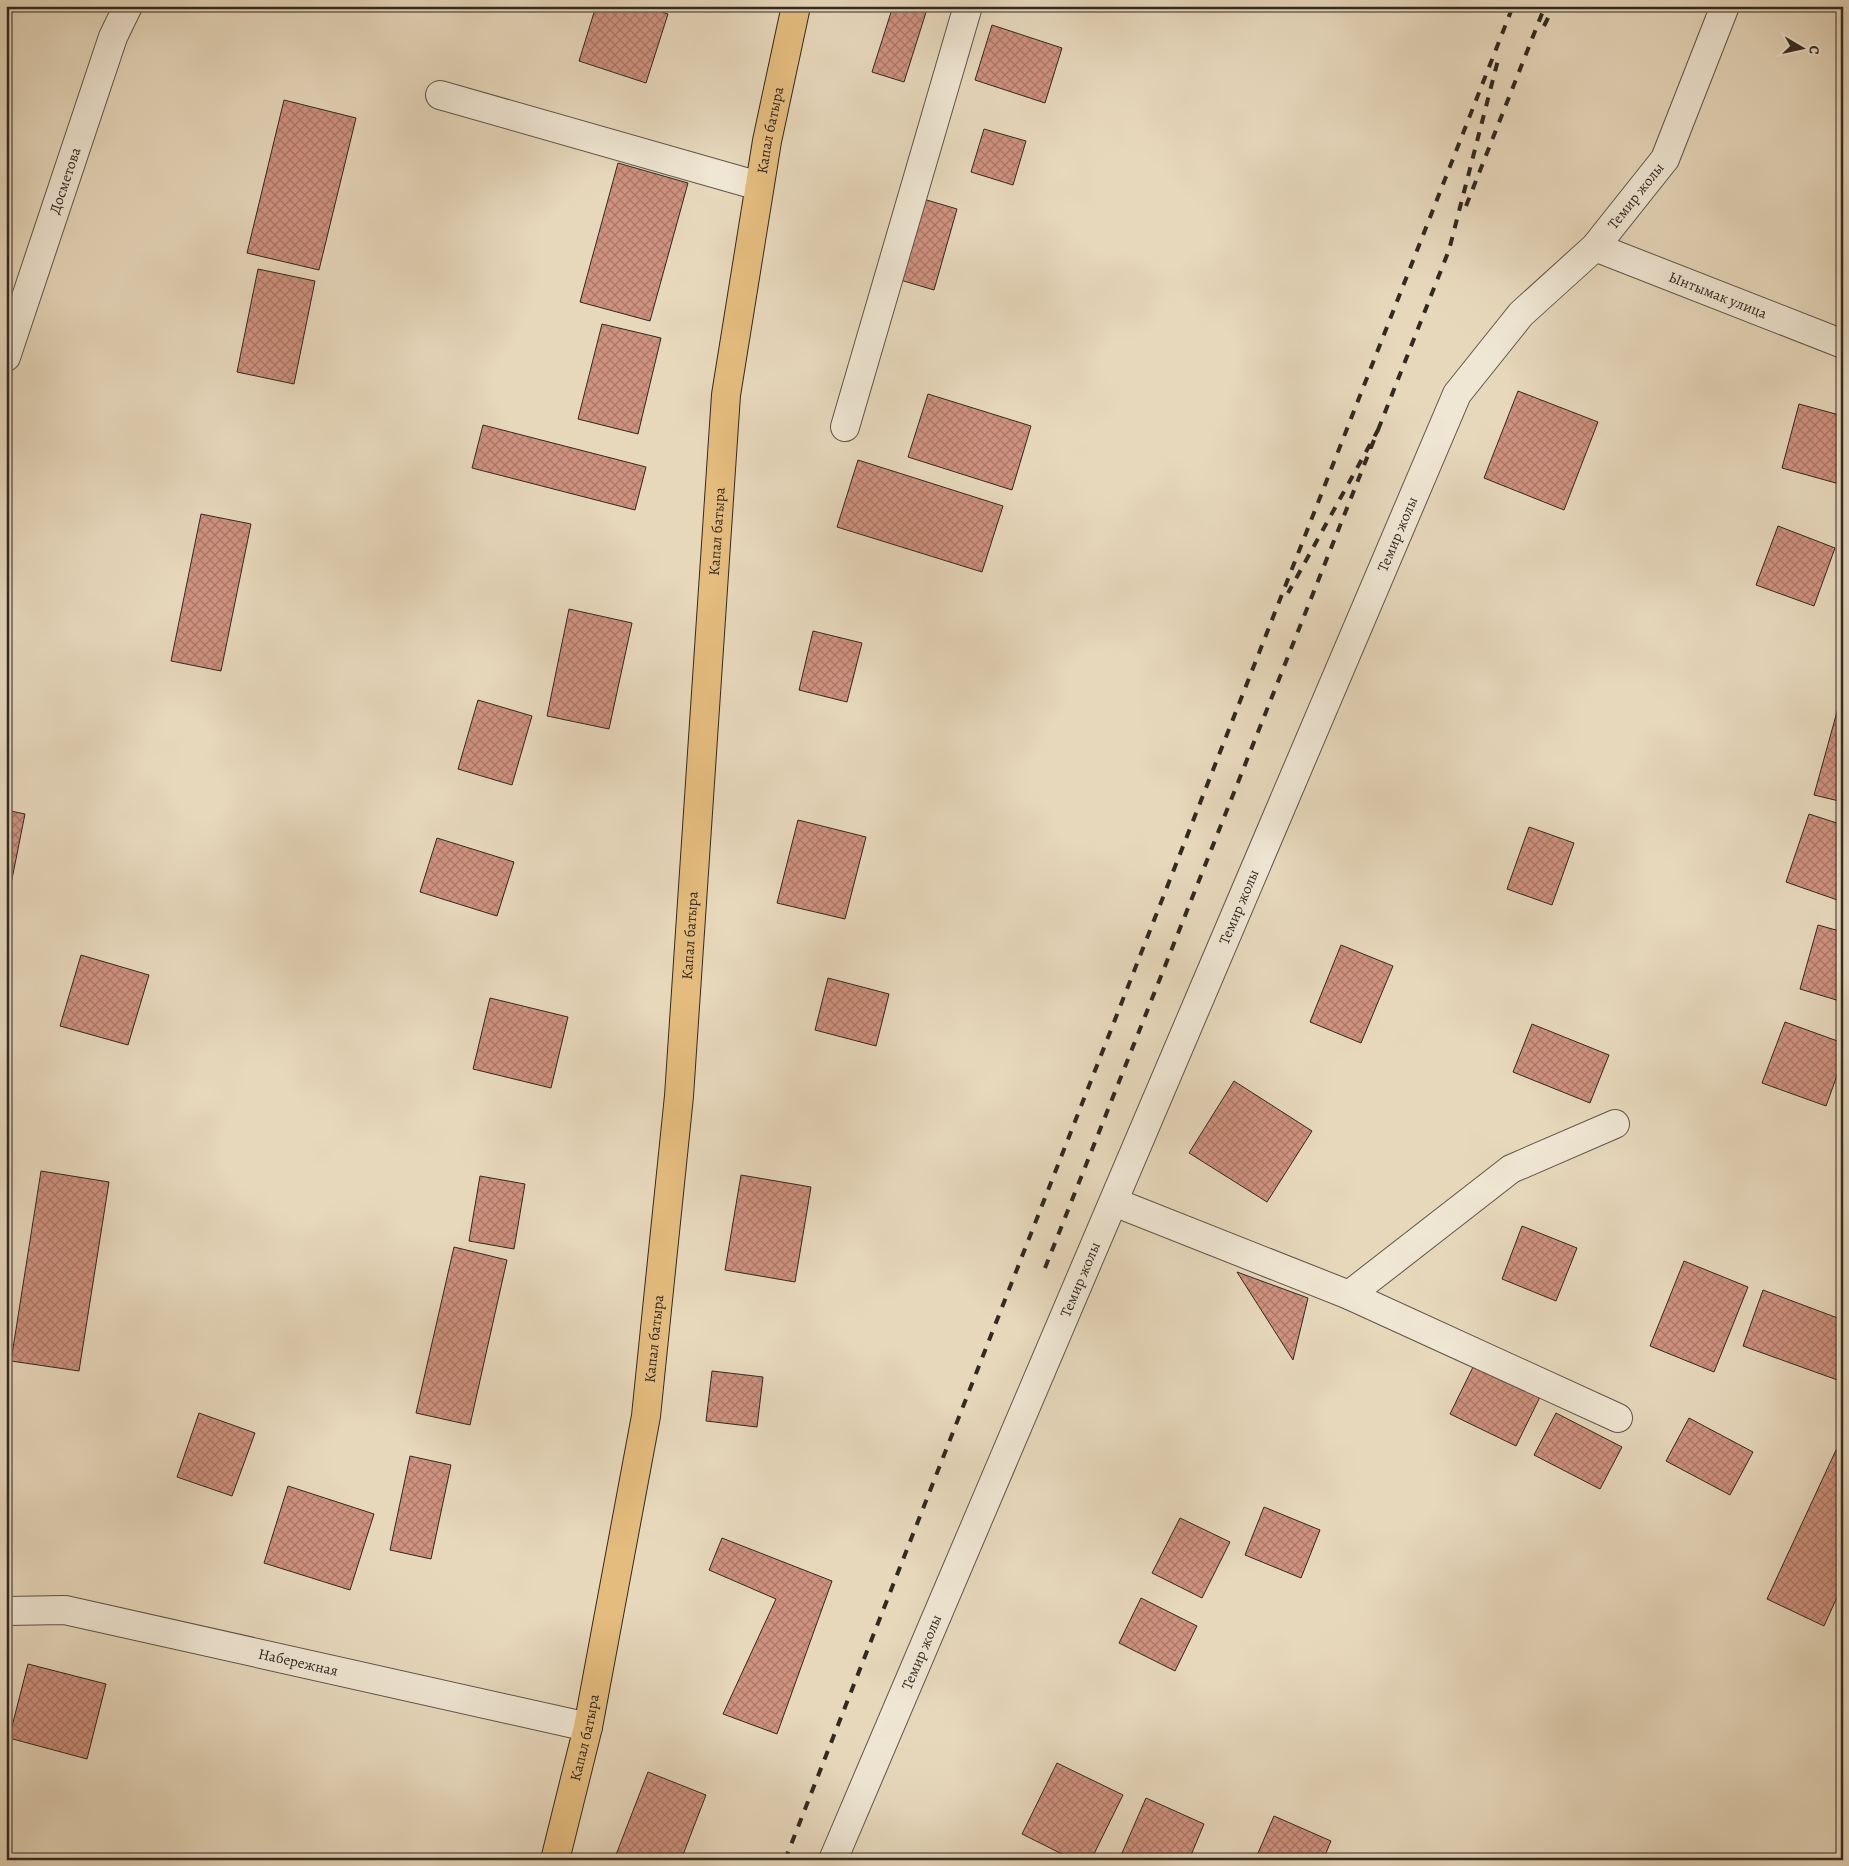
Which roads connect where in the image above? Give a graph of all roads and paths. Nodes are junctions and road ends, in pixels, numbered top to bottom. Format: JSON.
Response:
{"nodes":[{"id":1,"x":128,"y":6,"type":"edge"},
{"id":2,"x":796,"y":6,"type":"edge"},
{"id":3,"x":968,"y":6,"type":"edge"},
{"id":4,"x":1725,"y":6,"type":"edge"},
{"id":5,"x":440,"y":95,"type":"dead end"},
{"id":6,"x":760,"y":186,"type":"junction"},
{"id":7,"x":1595,"y":248,"type":"junction"},
{"id":8,"x":1843,"y":344,"type":"edge"},
{"id":9,"x":6,"y":357,"type":"edge"},
{"id":10,"x":845,"y":427,"type":"dead end"},
{"id":11,"x":1615,"y":1124,"type":"dead end"},
{"id":12,"x":1114,"y":1202,"type":"junction"},
{"id":13,"x":1349,"y":1295,"type":"junction"},
{"id":14,"x":1618,"y":1418,"type":"dead end"},
{"id":15,"x":6,"y":1612,"type":"edge"},
{"id":16,"x":588,"y":1727,"type":"junction"},
{"id":17,"x":555,"y":1860,"type":"edge"},
{"id":18,"x":833,"y":1860,"type":"edge"}],
"edges":[{"from":1,"to":9,"type":"street","name":"Досметова"},
{"from":2,"to":6,"type":"main road","name":"Капал батыра"},
{"from":3,"to":10,"type":"street"},
{"from":4,"to":7,"type":"street","name":"Темир жолы"},
{"from":5,"to":6,"type":"street"},
{"from":6,"to":16,"type":"main road","name":"Капал батыра"},
{"from":7,"to":8,"type":"street","name":"Ынтымак улица"},
{"from":7,"to":12,"type":"street","name":"Темир жолы"},
{"from":11,"to":13,"type":"street"},
{"from":12,"to":13,"type":"street"},
{"from":12,"to":18,"type":"street","name":"Темир жолы"},
{"from":13,"to":14,"type":"street"},
{"from":15,"to":16,"type":"street","name":"Набережная"},
{"from":16,"to":17,"type":"main road","name":"Капал батыра"}]}
